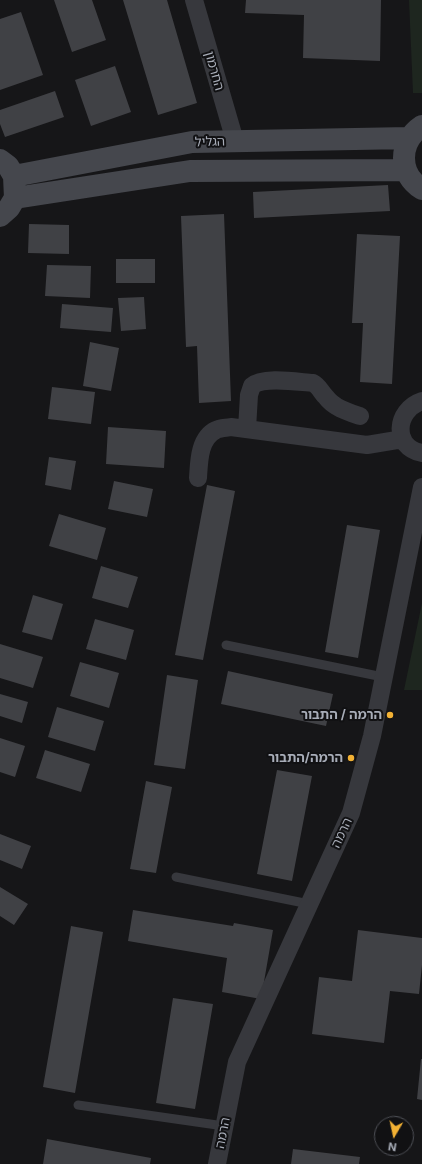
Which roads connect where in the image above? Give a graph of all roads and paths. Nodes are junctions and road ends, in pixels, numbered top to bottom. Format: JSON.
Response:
{"nodes":[{"id":1,"x":194,"y":0,"type":"edge"},
{"id":2,"x":415,"y":132,"type":"edge"},
{"id":3,"x":235,"y":141,"type":"junction"},
{"id":4,"x":7,"y":168,"type":"edge"},
{"id":5,"x":405,"y":170,"type":"junction"},
{"id":6,"x":422,"y":189,"type":"edge"},
{"id":7,"x":15,"y":198,"type":"junction"},
{"id":8,"x":0,"y":216,"type":"edge"},
{"id":9,"x":422,"y":401,"type":"edge"},
{"id":10,"x":360,"y":416,"type":"dead end"},
{"id":11,"x":247,"y":429,"type":"junction"},
{"id":12,"x":403,"y":439,"type":"junction"},
{"id":13,"x":422,"y":453,"type":"edge"},
{"id":14,"x":198,"y":478,"type":"dead end"},
{"id":15,"x":422,"y":487,"type":"edge"},
{"id":16,"x":226,"y":645,"type":"dead end"},
{"id":17,"x":383,"y":677,"type":"junction"},
{"id":18,"x":176,"y":877,"type":"dead end"},
{"id":19,"x":310,"y":904,"type":"junction"},
{"id":20,"x":78,"y":1105,"type":"dead end"},
{"id":21,"x":224,"y":1126,"type":"junction"},
{"id":22,"x":217,"y":1164,"type":"edge"}],
"edges":[{"from":1,"to":3,"type":"street","name":"החרמון"},
{"from":2,"to":3,"type":"street","name":"הגליל"},
{"from":2,"to":5,"type":"street"},
{"from":3,"to":4,"type":"street","name":"הגליל"},
{"from":4,"to":7,"type":"street"},
{"from":5,"to":6,"type":"street"},
{"from":5,"to":7,"type":"street"},
{"from":7,"to":8,"type":"street"},
{"from":9,"to":12,"type":"street"},
{"from":10,"to":11,"type":"street"},
{"from":11,"to":12,"type":"street"},
{"from":11,"to":14,"type":"street"},
{"from":12,"to":13,"type":"street"},
{"from":15,"to":17,"type":"street","name":"הרמה"},
{"from":16,"to":17,"type":"lane"},
{"from":17,"to":19,"type":"street","name":"הרמה"},
{"from":18,"to":19,"type":"lane"},
{"from":19,"to":21,"type":"street","name":"הרמה"},
{"from":20,"to":21,"type":"lane"},
{"from":21,"to":22,"type":"street","name":"הרמה"}]}
